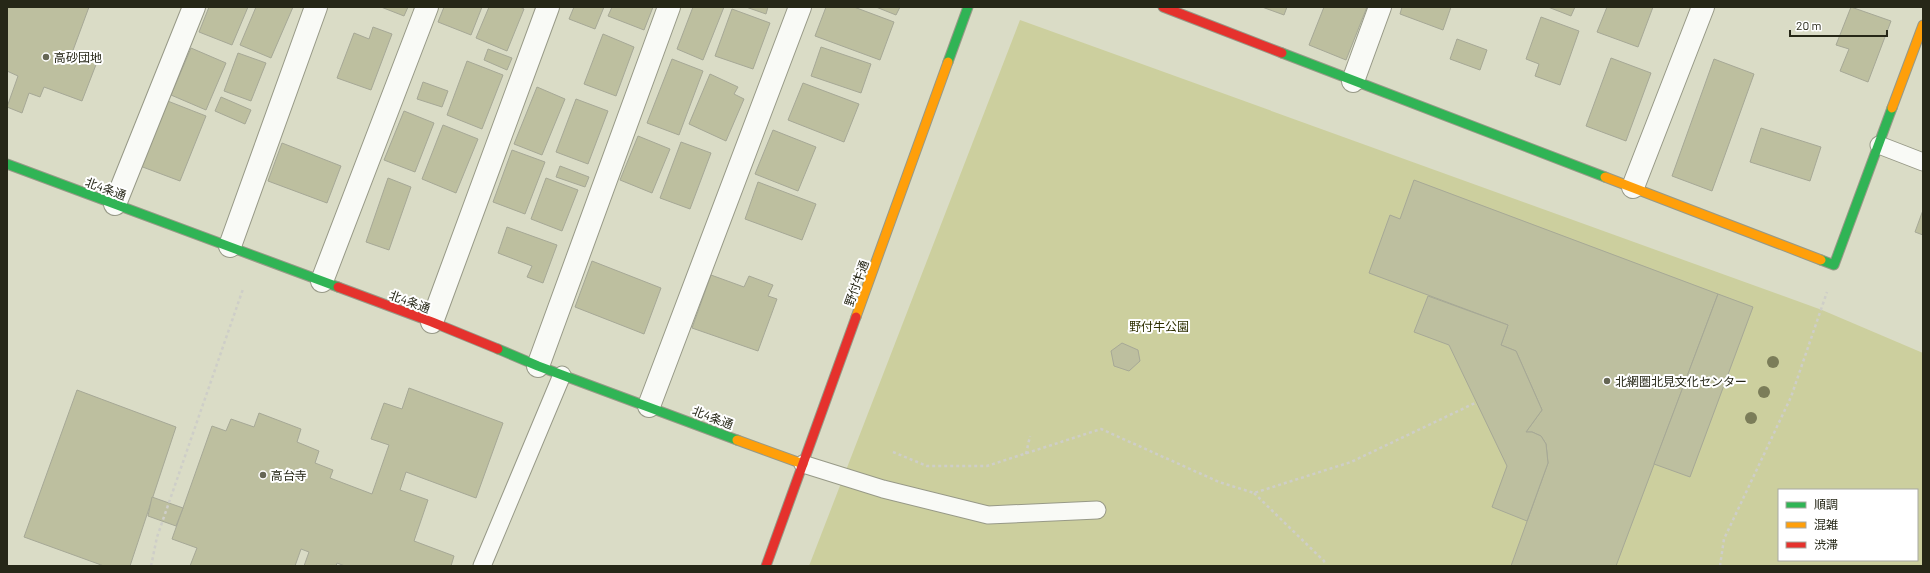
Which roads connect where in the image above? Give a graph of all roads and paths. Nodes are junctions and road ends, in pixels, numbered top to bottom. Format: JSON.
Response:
{"nodes":[{"id":1,"x":194,"y":7,"type":"edge"},
{"id":2,"x":316,"y":7,"type":"edge"},
{"id":3,"x":427,"y":7,"type":"edge"},
{"id":4,"x":548,"y":7,"type":"edge"},
{"id":5,"x":669,"y":7,"type":"edge"},
{"id":6,"x":800,"y":7,"type":"edge"},
{"id":7,"x":968,"y":7,"type":"edge"},
{"id":8,"x":1380,"y":7,"type":"edge"},
{"id":9,"x":1703,"y":7,"type":"edge"},
{"id":10,"x":1172,"y":9,"type":"edge"},
{"id":11,"x":1923,"y":25,"type":"edge"},
{"id":12,"x":1354,"y":81,"type":"junction"},
{"id":13,"x":1879,"y":145,"type":"junction"},
{"id":14,"x":1923,"y":162,"type":"edge"},
{"id":15,"x":7,"y":164,"type":"edge"},
{"id":16,"x":1634,"y":187,"type":"junction"},
{"id":17,"x":115,"y":204,"type":"junction"},
{"id":18,"x":230,"y":246,"type":"junction"},
{"id":19,"x":1834,"y":265,"type":"junction"},
{"id":20,"x":322,"y":281,"type":"junction"},
{"id":21,"x":243,"y":289,"type":"dead end"},
{"id":22,"x":432,"y":322,"type":"junction"},
{"id":23,"x":538,"y":366,"type":"junction"},
{"id":24,"x":562,"y":375,"type":"junction"},
{"id":25,"x":1475,"y":403,"type":"dead end"},
{"id":26,"x":649,"y":406,"type":"junction"},
{"id":27,"x":1030,"y":436,"type":"dead end"},
{"id":28,"x":893,"y":452,"type":"dead end"},
{"id":29,"x":1026,"y":454,"type":"junction"},
{"id":30,"x":804,"y":464,"type":"junction"},
{"id":31,"x":1254,"y":493,"type":"junction"},
{"id":32,"x":1097,"y":510,"type":"dead end"},
{"id":33,"x":151,"y":566,"type":"edge"},
{"id":34,"x":482,"y":566,"type":"edge"},
{"id":35,"x":766,"y":566,"type":"edge"},
{"id":36,"x":1326,"y":566,"type":"edge"},
{"id":37,"x":1720,"y":566,"type":"edge"}],
"edges":[{"from":1,"to":17,"type":"street"},
{"from":2,"to":18,"type":"street"},
{"from":3,"to":20,"type":"street"},
{"from":4,"to":22,"type":"street"},
{"from":5,"to":23,"type":"street"},
{"from":6,"to":26,"type":"street"},
{"from":7,"to":30,"type":"street","name":"野付牛通"},
{"from":8,"to":12,"type":"street"},
{"from":9,"to":16,"type":"street"},
{"from":10,"to":12,"type":"street"},
{"from":11,"to":13,"type":"street"},
{"from":12,"to":16,"type":"street"},
{"from":13,"to":14,"type":"lane"},
{"from":13,"to":19,"type":"street"},
{"from":15,"to":17,"type":"street","name":"北4条通"},
{"from":16,"to":19,"type":"street"},
{"from":17,"to":18,"type":"street","name":"北4条通"},
{"from":18,"to":20,"type":"street","name":"北4条通"},
{"from":19,"to":37,"type":"path"},
{"from":20,"to":22,"type":"street","name":"北4条通"},
{"from":21,"to":33,"type":"path"},
{"from":22,"to":23,"type":"street","name":"北4条通"},
{"from":23,"to":24,"type":"street","name":"北4条通"},
{"from":24,"to":26,"type":"street","name":"北4条通"},
{"from":24,"to":34,"type":"lane"},
{"from":25,"to":31,"type":"path"},
{"from":26,"to":30,"type":"street","name":"北4条通"},
{"from":27,"to":29,"type":"path"},
{"from":28,"to":29,"type":"path"},
{"from":29,"to":31,"type":"path"},
{"from":30,"to":32,"type":"lane"},
{"from":30,"to":35,"type":"street","name":"野付牛通"},
{"from":31,"to":36,"type":"path"}]}
